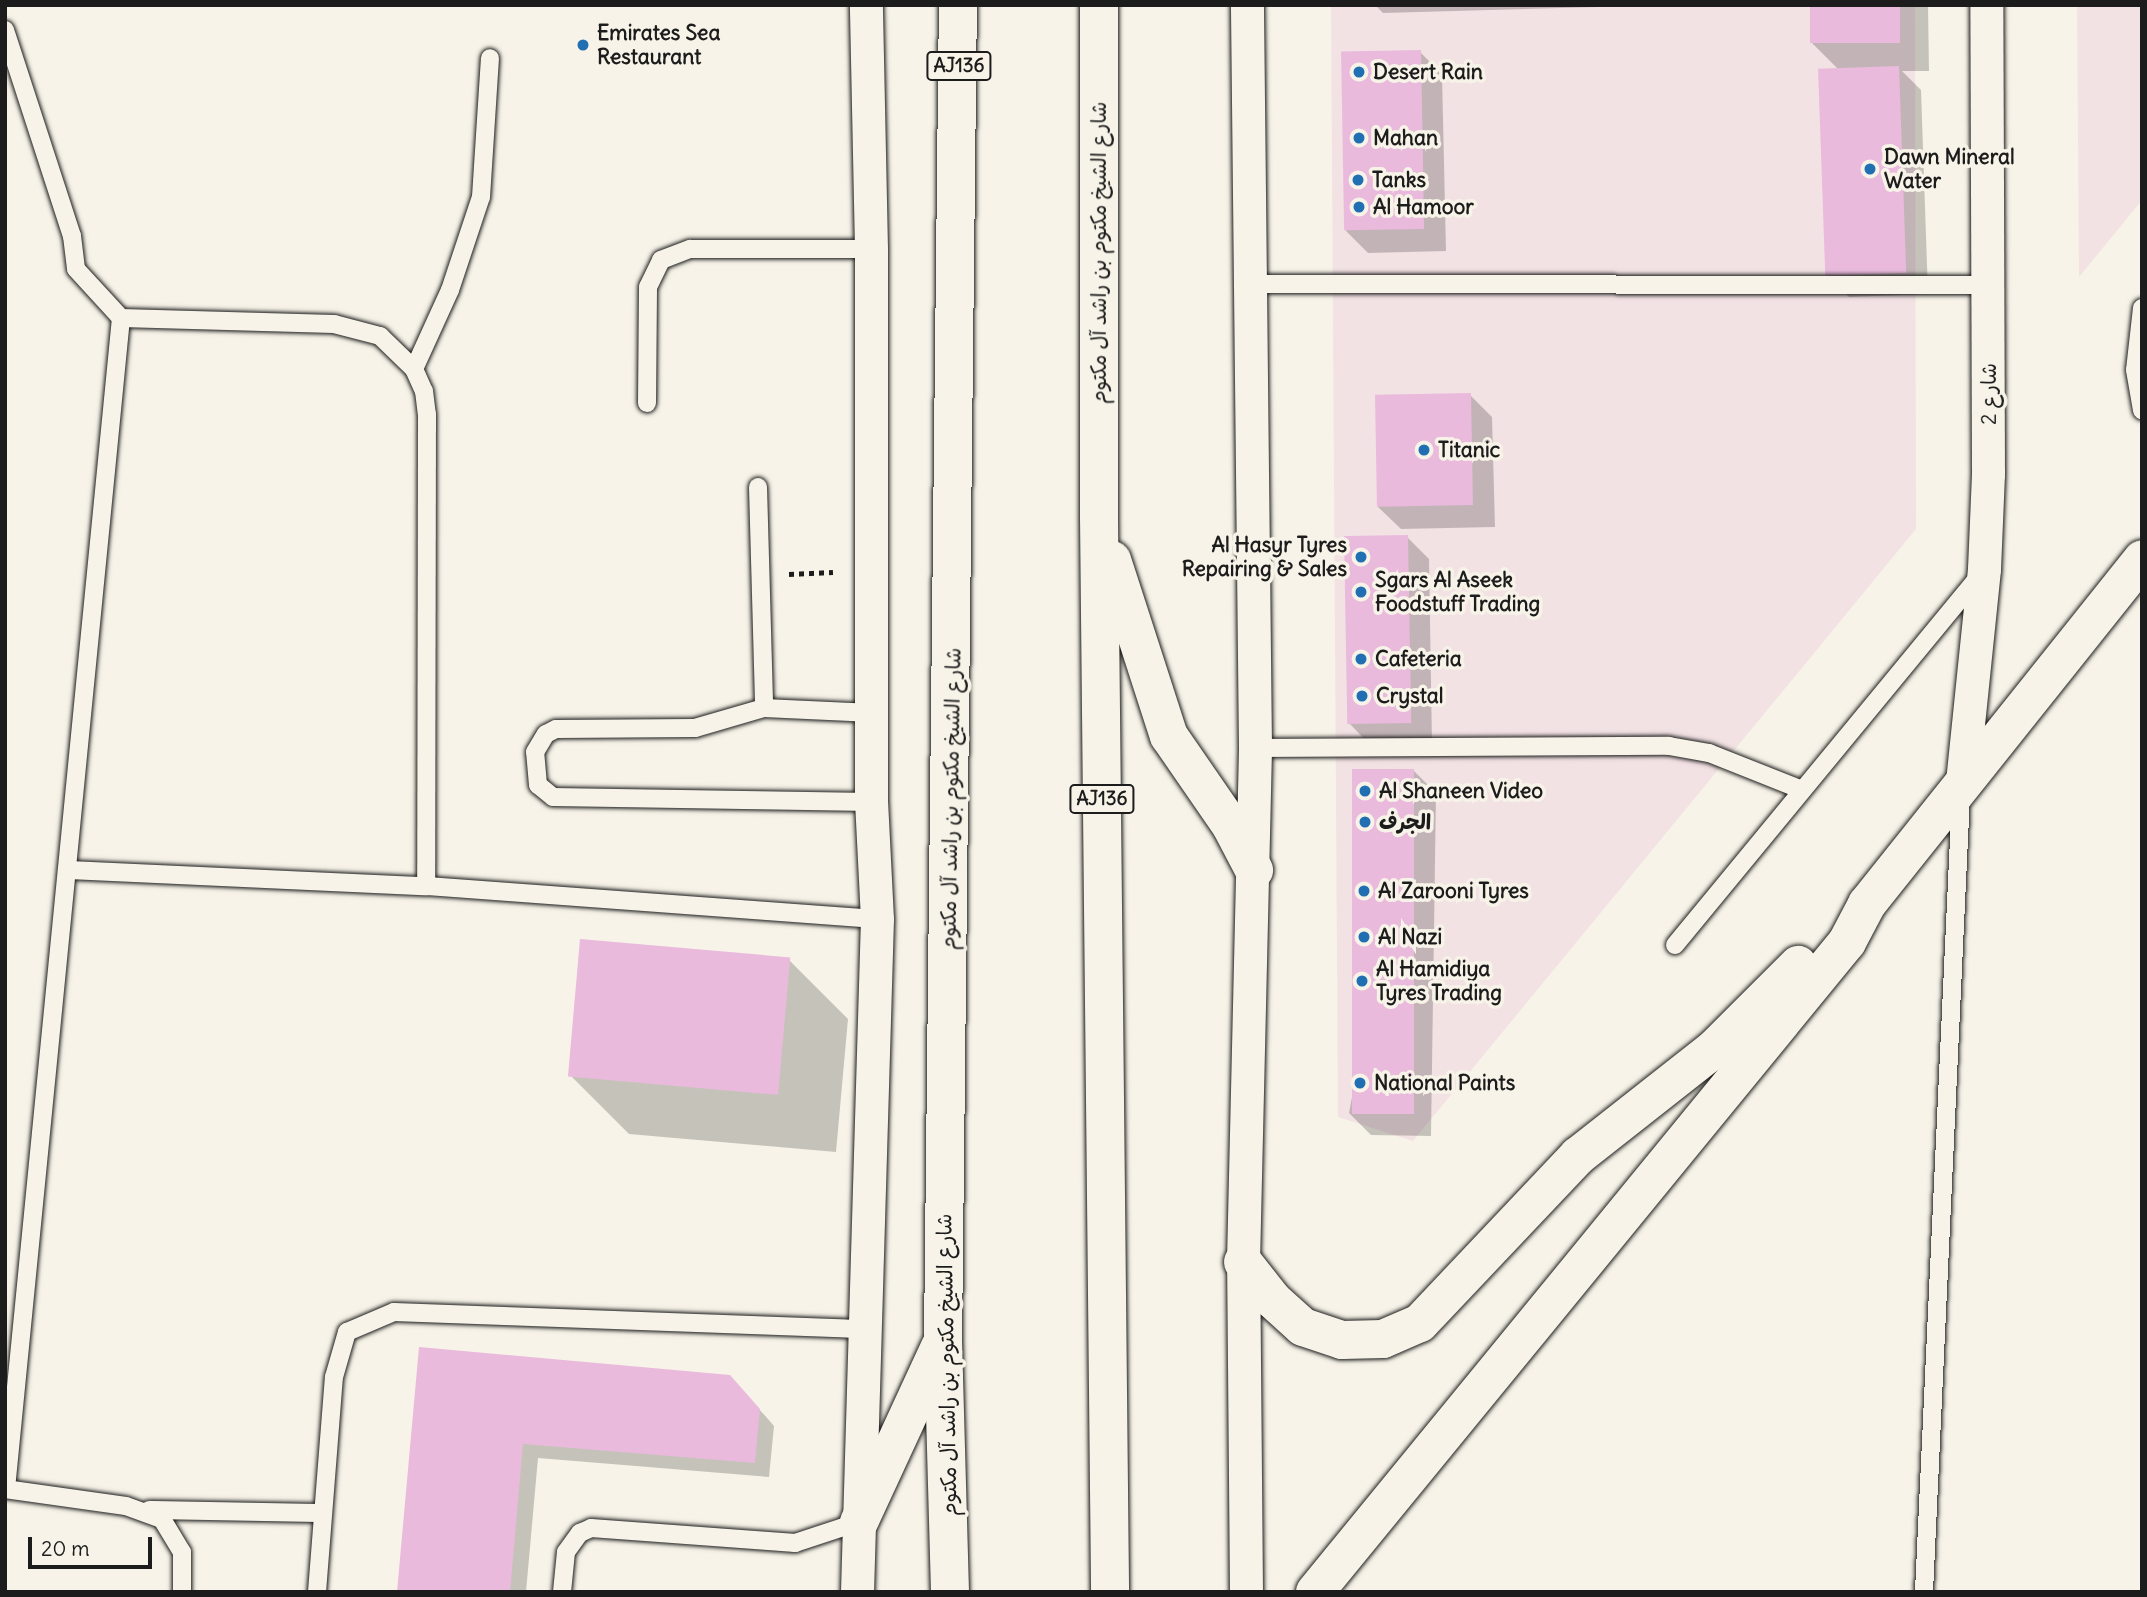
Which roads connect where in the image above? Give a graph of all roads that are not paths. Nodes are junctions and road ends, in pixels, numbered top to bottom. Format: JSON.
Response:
{"nodes":[{"id":1,"x":866,"y":5,"type":"edge"},
{"id":2,"x":947,"y":5,"type":"edge"},
{"id":3,"x":958,"y":5,"type":"edge"},
{"id":4,"x":1099,"y":5,"type":"edge"},
{"id":5,"x":1247,"y":5,"type":"edge"},
{"id":6,"x":1986,"y":5,"type":"edge"},
{"id":7,"x":5,"y":30,"type":"edge"},
{"id":8,"x":490,"y":58,"type":"dead end"},
{"id":9,"x":959,"y":61,"type":"junction"},
{"id":10,"x":871,"y":249,"type":"junction"},
{"id":11,"x":1250,"y":284,"type":"junction"},
{"id":12,"x":1987,"y":285,"type":"junction"},
{"id":13,"x":2142,"y":308,"type":"edge"},
{"id":14,"x":121,"y":318,"type":"junction"},
{"id":15,"x":414,"y":369,"type":"junction"},
{"id":16,"x":647,"y":403,"type":"dead end"},
{"id":17,"x":2142,"y":410,"type":"edge"},
{"id":18,"x":758,"y":487,"type":"dead end"},
{"id":19,"x":1099,"y":517,"type":"junction"},
{"id":20,"x":2142,"y":559,"type":"edge"},
{"id":21,"x":1984,"y":569,"type":"junction"},
{"id":22,"x":764,"y":708,"type":"junction"},
{"id":23,"x":873,"y":713,"type":"junction"},
{"id":24,"x":1255,"y":748,"type":"junction"},
{"id":25,"x":1962,"y":782,"type":"junction"},
{"id":26,"x":1802,"y":790,"type":"junction"},
{"id":27,"x":871,"y":802,"type":"junction"},
{"id":28,"x":67,"y":870,"type":"junction"},
{"id":29,"x":1254,"y":870,"type":"junction"},
{"id":30,"x":426,"y":886,"type":"junction"},
{"id":31,"x":1867,"y":904,"type":"junction"},
{"id":32,"x":877,"y":919,"type":"junction"},
{"id":33,"x":1675,"y":945,"type":"dead end"},
{"id":34,"x":1243,"y":1262,"type":"junction"},
{"id":35,"x":864,"y":1329,"type":"junction"},
{"id":36,"x":943,"y":1339,"type":"junction"},
{"id":37,"x":6,"y":1489,"type":"edge"},
{"id":38,"x":145,"y":1510,"type":"junction"},
{"id":39,"x":323,"y":1513,"type":"junction"},
{"id":40,"x":859,"y":1522,"type":"junction"},
{"id":41,"x":182,"y":1592,"type":"edge"},
{"id":42,"x":317,"y":1592,"type":"edge"},
{"id":43,"x":562,"y":1592,"type":"edge"},
{"id":44,"x":857,"y":1592,"type":"edge"},
{"id":45,"x":950,"y":1592,"type":"edge"},
{"id":46,"x":1111,"y":1592,"type":"edge"},
{"id":47,"x":1246,"y":1592,"type":"edge"},
{"id":48,"x":1315,"y":1592,"type":"edge"},
{"id":49,"x":1924,"y":1592,"type":"edge"}],
"edges":[{"from":1,"to":10,"type":"street"},
{"from":2,"to":9,"type":"main road"},
{"from":3,"to":9,"type":"main road","name":"شارع الشيخ مكتوم بن راشد آل مكتوم","number":"AJ136"},
{"from":4,"to":19,"type":"main road","name":"شارع الشيخ مكتوم بن راشد آل مكتوم","number":"AJ136"},
{"from":5,"to":11,"type":"street"},
{"from":6,"to":12,"type":"street","name":"شارع 2"},
{"from":7,"to":14,"type":"lane"},
{"from":8,"to":15,"type":"lane"},
{"from":9,"to":36,"type":"main road","name":"شارع الشيخ مكتوم بن راشد آل مكتوم","number":"AJ136"},
{"from":10,"to":16,"type":"lane"},
{"from":10,"to":23,"type":"street"},
{"from":11,"to":12,"type":"lane"},
{"from":11,"to":24,"type":"street"},
{"from":12,"to":21,"type":"street","name":"شارع 2"},
{"from":13,"to":17,"type":"lane"},
{"from":14,"to":15,"type":"lane"},
{"from":14,"to":28,"type":"lane"},
{"from":15,"to":30,"type":"lane"},
{"from":18,"to":22,"type":"lane"},
{"from":19,"to":29,"type":"main road"},
{"from":19,"to":46,"type":"main road","name":"شارع الشيخ مكتوم بن راشد آل مكتوم","number":"AJ136"},
{"from":20,"to":25,"type":"main road"},
{"from":21,"to":25,"type":"street","name":"شارع 2"},
{"from":21,"to":26,"type":"lane"},
{"from":22,"to":23,"type":"lane"},
{"from":22,"to":27,"type":"lane"},
{"from":23,"to":27,"type":"street"},
{"from":24,"to":26,"type":"lane"},
{"from":24,"to":29,"type":"street"},
{"from":25,"to":31,"type":"main road"},
{"from":25,"to":49,"type":"lane"},
{"from":26,"to":33,"type":"lane"},
{"from":27,"to":32,"type":"street"},
{"from":28,"to":30,"type":"lane"},
{"from":28,"to":37,"type":"lane"},
{"from":29,"to":34,"type":"street"},
{"from":30,"to":32,"type":"lane"},
{"from":31,"to":34,"type":"main road"},
{"from":31,"to":48,"type":"main road"},
{"from":32,"to":35,"type":"street"},
{"from":34,"to":47,"type":"street"},
{"from":35,"to":39,"type":"lane"},
{"from":35,"to":40,"type":"street"},
{"from":36,"to":40,"type":"main road"},
{"from":36,"to":45,"type":"main road","name":"شارع الشيخ مكتوم بن راشد آل مكتوم","number":"AJ136"},
{"from":37,"to":38,"type":"lane"},
{"from":38,"to":39,"type":"lane"},
{"from":38,"to":41,"type":"lane"},
{"from":39,"to":42,"type":"lane"},
{"from":40,"to":43,"type":"lane"},
{"from":40,"to":44,"type":"street"}]}
